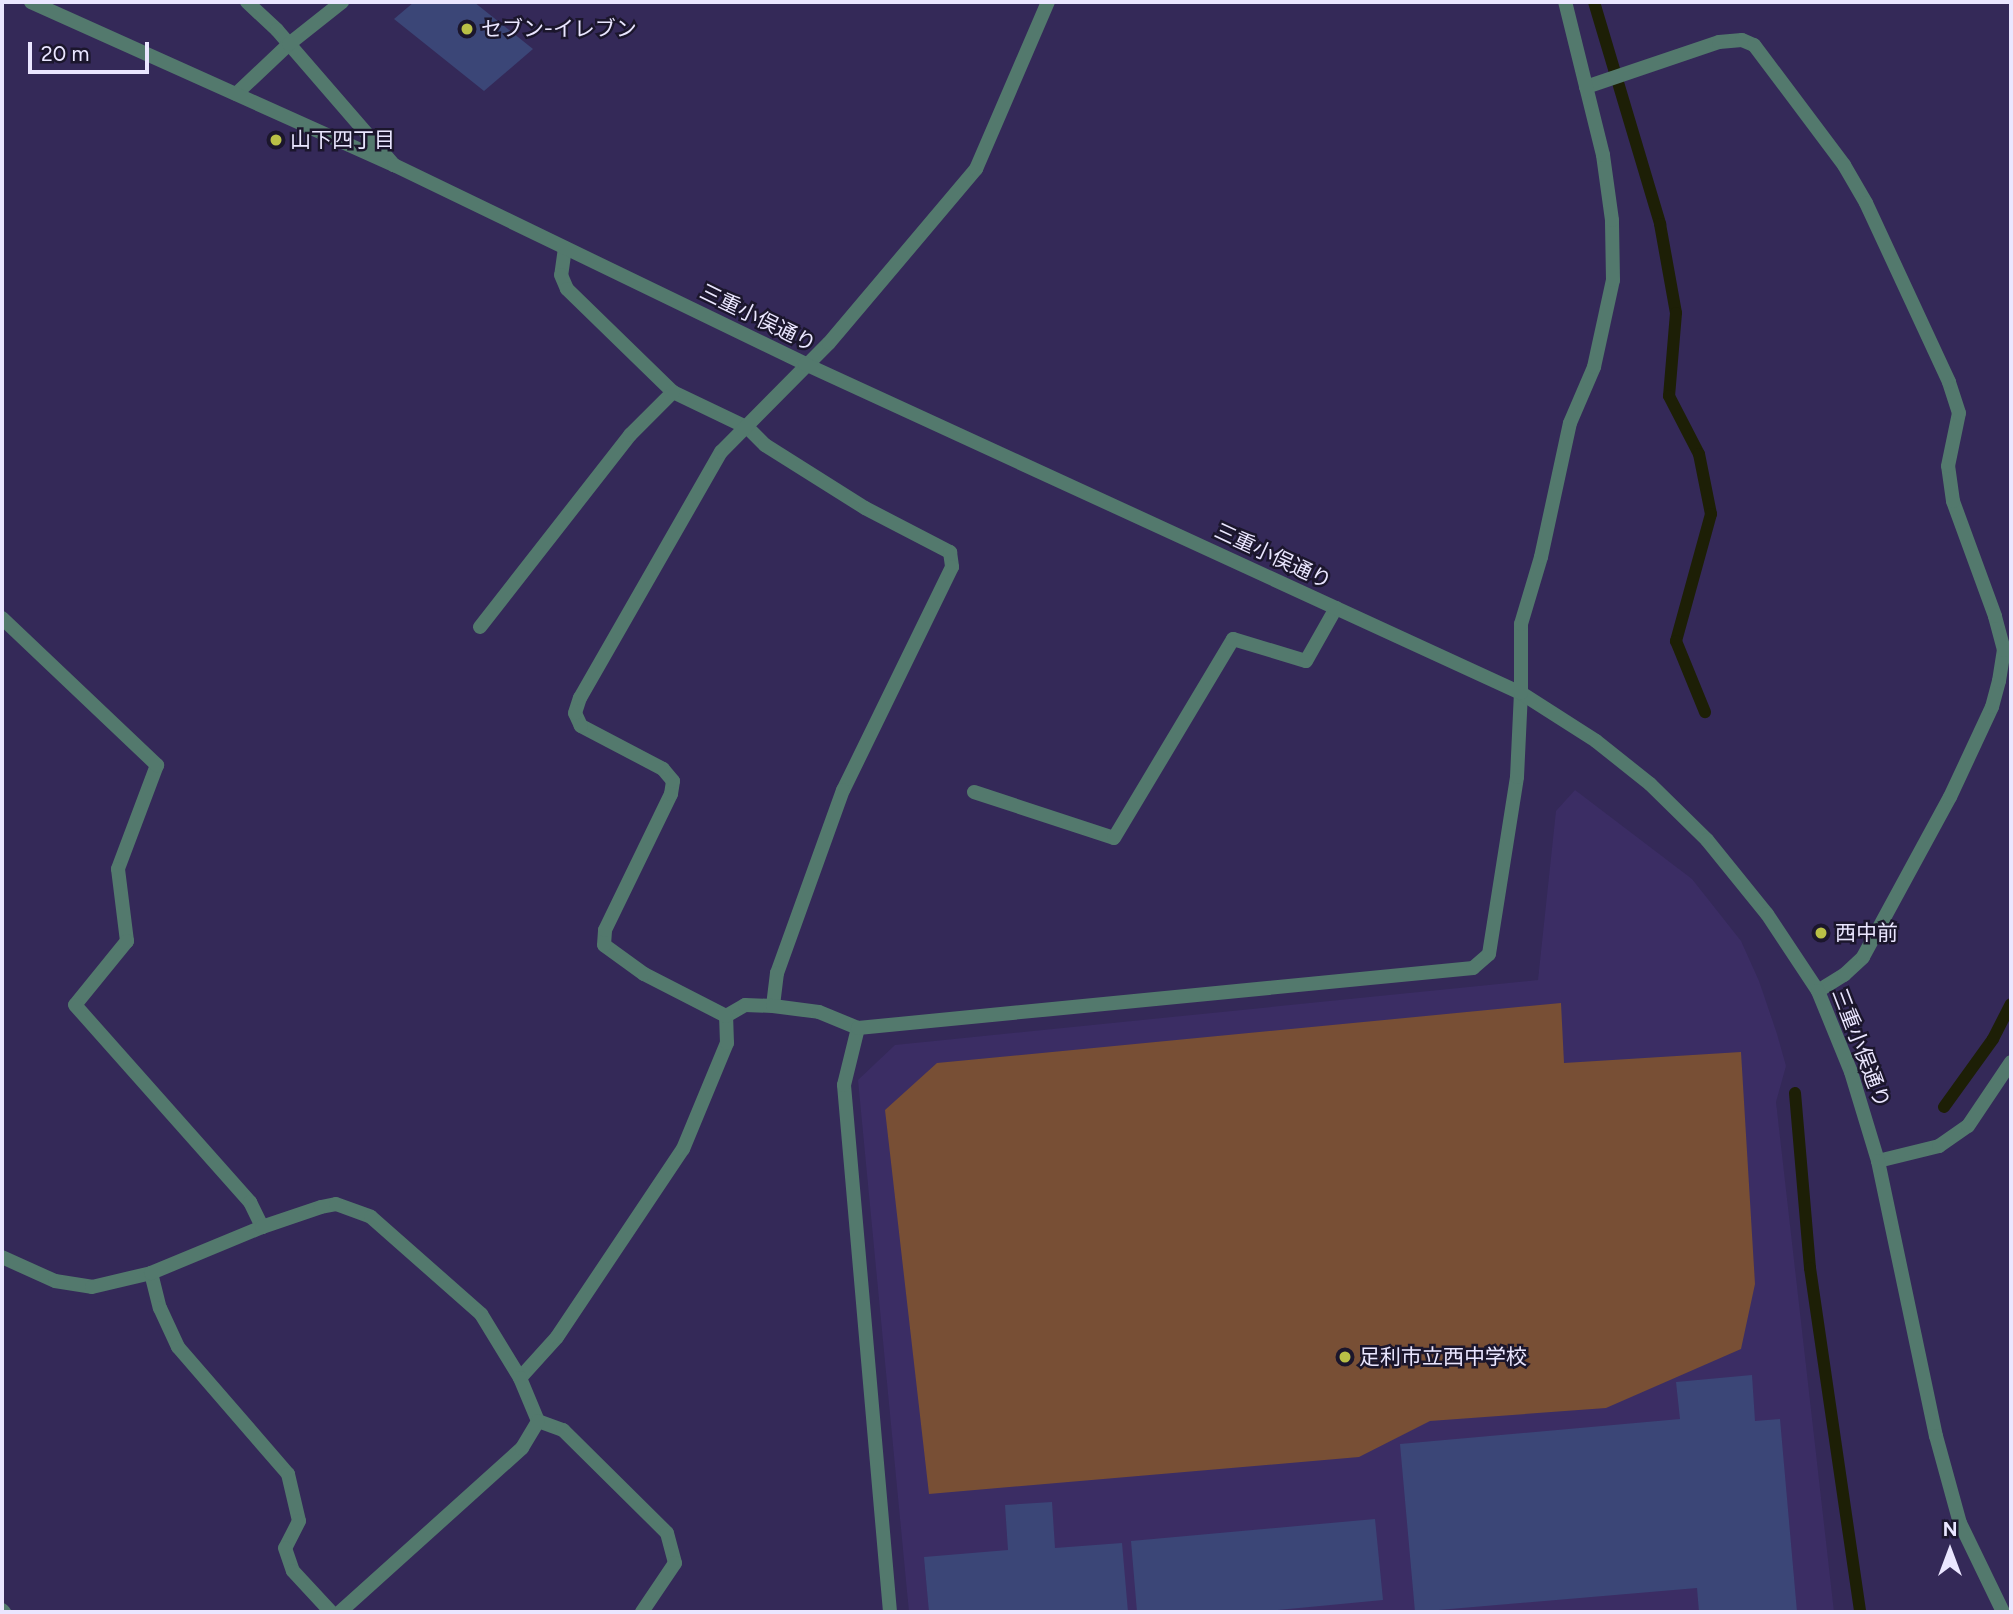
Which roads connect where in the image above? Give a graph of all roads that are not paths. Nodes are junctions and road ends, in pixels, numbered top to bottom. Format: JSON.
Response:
{"nodes":[{"id":1,"x":31,"y":2,"type":"edge"},
{"id":2,"x":247,"y":2,"type":"edge"},
{"id":3,"x":342,"y":2,"type":"edge"},
{"id":4,"x":1048,"y":2,"type":"edge"},
{"id":5,"x":1565,"y":2,"type":"edge"},
{"id":6,"x":289,"y":44,"type":"junction"},
{"id":7,"x":1586,"y":87,"type":"junction"},
{"id":8,"x":236,"y":94,"type":"junction"},
{"id":9,"x":394,"y":165,"type":"junction"},
{"id":10,"x":565,"y":248,"type":"junction"},
{"id":11,"x":805,"y":364,"type":"junction"},
{"id":12,"x":673,"y":392,"type":"junction"},
{"id":13,"x":748,"y":428,"type":"junction"},
{"id":14,"x":1336,"y":608,"type":"junction"},
{"id":15,"x":2,"y":618,"type":"edge"},
{"id":16,"x":480,"y":627,"type":"dead end"},
{"id":17,"x":1521,"y":693,"type":"junction"},
{"id":18,"x":974,"y":792,"type":"dead end"},
{"id":19,"x":1818,"y":991,"type":"junction"},
{"id":20,"x":773,"y":1006,"type":"junction"},
{"id":21,"x":726,"y":1016,"type":"junction"},
{"id":22,"x":858,"y":1028,"type":"junction"},
{"id":23,"x":2011,"y":1062,"type":"edge"},
{"id":24,"x":1878,"y":1161,"type":"junction"},
{"id":25,"x":262,"y":1227,"type":"junction"},
{"id":26,"x":2,"y":1257,"type":"edge"},
{"id":27,"x":151,"y":1273,"type":"junction"},
{"id":28,"x":520,"y":1378,"type":"junction"},
{"id":29,"x":538,"y":1421,"type":"junction"},
{"id":30,"x":331,"y":1612,"type":"edge"},
{"id":31,"x":340,"y":1612,"type":"edge"},
{"id":32,"x":642,"y":1612,"type":"edge"},
{"id":33,"x":890,"y":1612,"type":"edge"},
{"id":34,"x":2003,"y":1612,"type":"edge"}],
"edges":[{"from":1,"to":8,"type":"street","name":"三重小俣通り"},
{"from":2,"to":6,"type":"street"},
{"from":3,"to":6,"type":"street"},
{"from":4,"to":11,"type":"street"},
{"from":5,"to":7,"type":"street"},
{"from":6,"to":8,"type":"street"},
{"from":6,"to":9,"type":"street"},
{"from":7,"to":17,"type":"street"},
{"from":7,"to":19,"type":"street"},
{"from":8,"to":9,"type":"street","name":"三重小俣通り"},
{"from":9,"to":10,"type":"street","name":"三重小俣通り"},
{"from":10,"to":11,"type":"street","name":"三重小俣通り"},
{"from":10,"to":12,"type":"street"},
{"from":11,"to":13,"type":"street"},
{"from":11,"to":14,"type":"street","name":"三重小俣通り"},
{"from":12,"to":13,"type":"street"},
{"from":12,"to":16,"type":"street"},
{"from":13,"to":20,"type":"street"},
{"from":13,"to":21,"type":"street"},
{"from":14,"to":17,"type":"street","name":"三重小俣通り"},
{"from":14,"to":18,"type":"street"},
{"from":15,"to":25,"type":"street"},
{"from":17,"to":19,"type":"street","name":"三重小俣通り"},
{"from":17,"to":22,"type":"street"},
{"from":19,"to":24,"type":"street","name":"三重小俣通り"},
{"from":20,"to":21,"type":"street"},
{"from":20,"to":22,"type":"street"},
{"from":21,"to":28,"type":"street"},
{"from":22,"to":33,"type":"street"},
{"from":23,"to":24,"type":"street"},
{"from":24,"to":34,"type":"street","name":"三重小俣通り"},
{"from":25,"to":27,"type":"street"},
{"from":25,"to":28,"type":"street"},
{"from":26,"to":27,"type":"street"},
{"from":27,"to":30,"type":"street"},
{"from":28,"to":29,"type":"street"},
{"from":29,"to":31,"type":"street"},
{"from":29,"to":32,"type":"street"}]}
